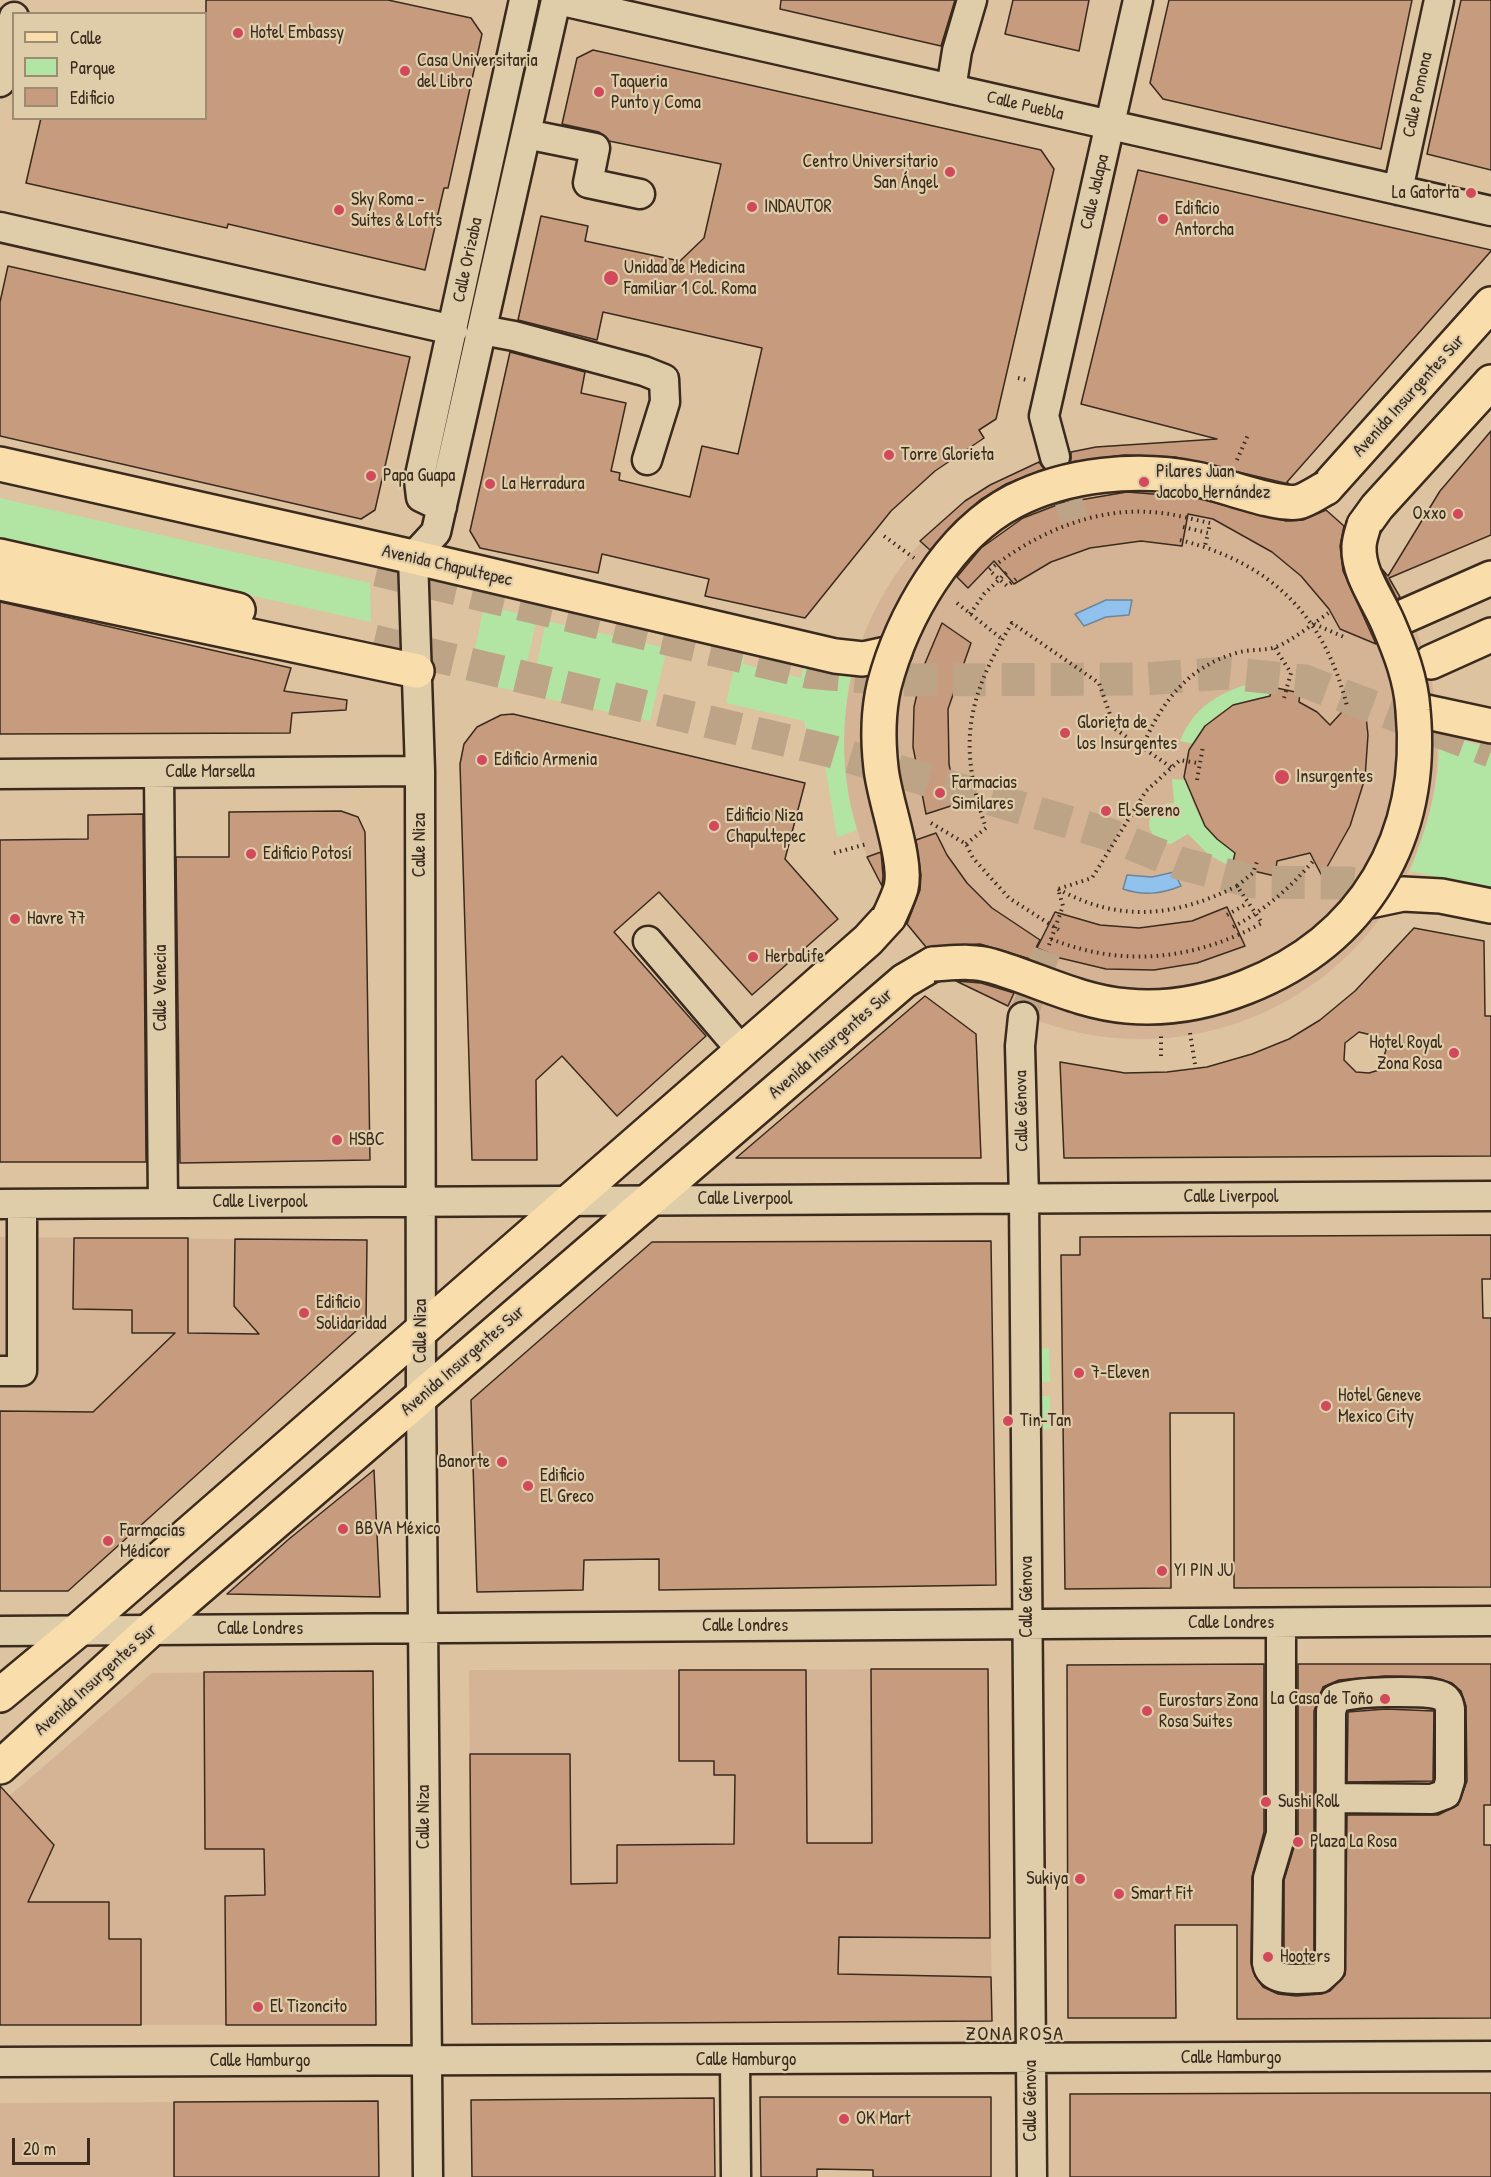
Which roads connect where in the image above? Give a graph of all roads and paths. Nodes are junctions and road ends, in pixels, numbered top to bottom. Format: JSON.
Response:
{"nodes":[{"id":1,"x":524,"y":0,"type":"edge"},
{"id":2,"x":557,"y":0,"type":"edge"},
{"id":3,"x":972,"y":0,"type":"edge"},
{"id":4,"x":1138,"y":0,"type":"edge"},
{"id":5,"x":1439,"y":0,"type":"edge"},
{"id":6,"x":12,"y":25,"type":"edge"},
{"id":7,"x":0,"y":82,"type":"edge"},
{"id":8,"x":951,"y":89,"type":"junction"},
{"id":9,"x":1111,"y":125,"type":"junction"},
{"id":10,"x":526,"y":134,"type":"junction"},
{"id":11,"x":1398,"y":190,"type":"junction"},
{"id":12,"x":640,"y":194,"type":"dead end"},
{"id":13,"x":1491,"y":211,"type":"edge"},
{"id":14,"x":0,"y":226,"type":"edge"},
{"id":15,"x":1491,"y":304,"type":"edge"},
{"id":16,"x":453,"y":330,"type":"junction"},
{"id":17,"x":482,"y":330,"type":"junction"},
{"id":18,"x":1491,"y":382,"type":"edge"},
{"id":19,"x":1248,"y":435,"type":"dead end"},
{"id":20,"x":1055,"y":456,"type":"tunnel mouth"},
{"id":21,"x":647,"y":459,"type":"dead end"},
{"id":22,"x":0,"y":464,"type":"edge"},
{"id":23,"x":1235,"y":464,"type":"dead end"},
{"id":24,"x":0,"y":482,"type":"edge"},
{"id":25,"x":439,"y":520,"type":"junction"},
{"id":26,"x":1183,"y":527,"type":"dead end"},
{"id":27,"x":1208,"y":533,"type":"junction"},
{"id":28,"x":884,"y":536,"type":"dead end"},
{"id":29,"x":1180,"y":540,"type":"dead end"},
{"id":30,"x":1205,"y":546,"type":"junction"},
{"id":31,"x":0,"y":556,"type":"edge"},
{"id":32,"x":414,"y":557,"type":"junction"},
{"id":33,"x":917,"y":560,"type":"dead end"},
{"id":34,"x":377,"y":570,"type":"tunnel mouth"},
{"id":35,"x":1009,"y":570,"type":"dead end"},
{"id":36,"x":1491,"y":578,"type":"edge"},
{"id":37,"x":1016,"y":579,"type":"dead end"},
{"id":38,"x":999,"y":580,"type":"junction"},
{"id":39,"x":0,"y":583,"type":"edge"},
{"id":40,"x":957,"y":603,"type":"dead end"},
{"id":41,"x":1330,"y":612,"type":"dead end"},
{"id":42,"x":970,"y":614,"type":"junction"},
{"id":43,"x":1400,"y":618,"type":"junction"},
{"id":44,"x":1312,"y":624,"type":"junction"},
{"id":45,"x":1491,"y":635,"type":"edge"},
{"id":46,"x":1344,"y":637,"type":"dead end"},
{"id":47,"x":1002,"y":639,"type":"junction"},
{"id":48,"x":374,"y":641,"type":"tunnel mouth"},
{"id":49,"x":1275,"y":648,"type":"junction"},
{"id":50,"x":895,"y":652,"type":"junction"},
{"id":51,"x":1419,"y":667,"type":"junction"},
{"id":52,"x":417,"y":670,"type":"junction"},
{"id":53,"x":1284,"y":698,"type":"dead end"},
{"id":54,"x":1347,"y":706,"type":"dead end"},
{"id":55,"x":1429,"y":712,"type":"junction"},
{"id":56,"x":1491,"y":726,"type":"edge"},
{"id":57,"x":1203,"y":746,"type":"dead end"},
{"id":58,"x":1142,"y":748,"type":"junction"},
{"id":59,"x":1198,"y":764,"type":"junction"},
{"id":60,"x":1171,"y":767,"type":"junction"},
{"id":61,"x":420,"y":771,"type":"junction"},
{"id":62,"x":159,"y":772,"type":"junction"},
{"id":63,"x":0,"y":774,"type":"edge"},
{"id":64,"x":1197,"y":780,"type":"dead end"},
{"id":65,"x":931,"y":824,"type":"dead end"},
{"id":66,"x":867,"y":844,"type":"dead end"},
{"id":67,"x":966,"y":844,"type":"junction"},
{"id":68,"x":834,"y":853,"type":"dead end"},
{"id":69,"x":1258,"y":859,"type":"dead end"},
{"id":70,"x":1314,"y":860,"type":"dead end"},
{"id":71,"x":1237,"y":886,"type":"junction"},
{"id":72,"x":1058,"y":889,"type":"junction"},
{"id":73,"x":1365,"y":902,"type":"junction"},
{"id":74,"x":1248,"y":903,"type":"junction"},
{"id":75,"x":1491,"y":906,"type":"edge"},
{"id":76,"x":1227,"y":915,"type":"dead end"},
{"id":77,"x":1256,"y":915,"type":"junction"},
{"id":78,"x":1059,"y":917,"type":"junction"},
{"id":79,"x":1064,"y":919,"type":"dead end"},
{"id":80,"x":1233,"y":927,"type":"dead end"},
{"id":81,"x":1057,"y":929,"type":"junction"},
{"id":82,"x":1051,"y":939,"type":"junction"},
{"id":83,"x":648,"y":941,"type":"dead end"},
{"id":84,"x":1049,"y":945,"type":"tunnel mouth"},
{"id":85,"x":1023,"y":1017,"type":"tunnel mouth"},
{"id":86,"x":1190,"y":1032,"type":"dead end"},
{"id":87,"x":1161,"y":1037,"type":"dead end"},
{"id":88,"x":742,"y":1051,"type":"junction"},
{"id":89,"x":1161,"y":1056,"type":"dead end"},
{"id":90,"x":1195,"y":1064,"type":"dead end"},
{"id":91,"x":1491,"y":1196,"type":"edge"},
{"id":92,"x":1024,"y":1198,"type":"junction"},
{"id":93,"x":572,"y":1199,"type":"junction"},
{"id":94,"x":648,"y":1200,"type":"junction"},
{"id":95,"x":422,"y":1201,"type":"junction"},
{"id":96,"x":163,"y":1203,"type":"junction"},
{"id":97,"x":11,"y":1204,"type":"edge"},
{"id":98,"x":421,"y":1331,"type":"junction"},
{"id":99,"x":0,"y":1371,"type":"edge"},
{"id":100,"x":421,"y":1398,"type":"junction"},
{"id":101,"x":1491,"y":1621,"type":"edge"},
{"id":102,"x":1281,"y":1623,"type":"junction"},
{"id":103,"x":1028,"y":1624,"type":"junction"},
{"id":104,"x":423,"y":1628,"type":"junction"},
{"id":105,"x":150,"y":1630,"type":"junction"},
{"id":106,"x":0,"y":1631,"type":"edge"},
{"id":107,"x":77,"y":1631,"type":"junction"},
{"id":108,"x":0,"y":1695,"type":"edge"},
{"id":109,"x":0,"y":1767,"type":"edge"},
{"id":110,"x":1331,"y":1798,"type":"junction"},
{"id":111,"x":1491,"y":2056,"type":"edge"},
{"id":112,"x":735,"y":2060,"type":"junction"},
{"id":113,"x":1031,"y":2060,"type":"junction"},
{"id":114,"x":427,"y":2061,"type":"junction"},
{"id":115,"x":0,"y":2062,"type":"edge"},
{"id":116,"x":428,"y":2177,"type":"edge"},
{"id":117,"x":736,"y":2177,"type":"edge"},
{"id":118,"x":1032,"y":2177,"type":"edge"}],
"edges":[{"from":1,"to":16,"type":"street","name":"Calle Orizaba"},
{"from":2,"to":8,"type":"street","name":"Calle Puebla"},
{"from":2,"to":10,"type":"street","name":"Calle Orizaba"},
{"from":3,"to":8,"type":"street"},
{"from":4,"to":9,"type":"street","name":"Calle Jalapa"},
{"from":5,"to":11,"type":"street","name":"Calle Pomona"},
{"from":6,"to":7,"type":"street"},
{"from":8,"to":9,"type":"street","name":"Calle Puebla"},
{"from":9,"to":11,"type":"street","name":"Calle Puebla"},
{"from":9,"to":20,"type":"street","name":"Calle Jalapa"},
{"from":10,"to":12,"type":"street"},
{"from":10,"to":17,"type":"street","name":"Calle Orizaba"},
{"from":11,"to":13,"type":"street","name":"Calle Puebla"},
{"from":14,"to":16,"type":"street"},
{"from":15,"to":50,"type":"main road","name":"Avenida Insurgentes Sur","bridge":true},
{"from":16,"to":25,"type":"street","name":"Calle Orizaba"},
{"from":17,"to":21,"type":"street"},
{"from":17,"to":25,"type":"street","name":"Calle Orizaba"},
{"from":18,"to":43,"type":"main road","bridge":true},
{"from":19,"to":23,"type":"path"},
{"from":22,"to":32,"type":"main road","name":"Avenida Chapultepec"},
{"from":24,"to":34,"type":"main road","name":"Avenida Chapultepec"},
{"from":25,"to":32,"type":"street"},
{"from":26,"to":27,"type":"path"},
{"from":27,"to":30,"type":"path"},
{"from":27,"to":38,"type":"path"},
{"from":28,"to":33,"type":"path"},
{"from":29,"to":30,"type":"path"},
{"from":30,"to":44,"type":"path"},
{"from":31,"to":48,"type":"main road"},
{"from":32,"to":50,"type":"main road","name":"Avenida Chapultepec"},
{"from":32,"to":52,"type":"street","name":"Calle Niza"},
{"from":35,"to":38,"type":"path"},
{"from":36,"to":43,"type":"main road"},
{"from":37,"to":38,"type":"path"},
{"from":38,"to":42,"type":"path"},
{"from":39,"to":52,"type":"main road"},
{"from":40,"to":42,"type":"path"},
{"from":41,"to":44,"type":"path"},
{"from":42,"to":47,"type":"path"},
{"from":43,"to":51,"type":"main road","bridge":true},
{"from":44,"to":46,"type":"path"},
{"from":44,"to":49,"type":"path"},
{"from":44,"to":54,"type":"path"},
{"from":45,"to":51,"type":"main road"},
{"from":47,"to":58,"type":"path"},
{"from":47,"to":67,"type":"path"},
{"from":49,"to":53,"type":"path"},
{"from":49,"to":58,"type":"path"},
{"from":50,"to":88,"type":"main road","bridge":true},
{"from":51,"to":55,"type":"main road","bridge":true},
{"from":52,"to":61,"type":"street","name":"Calle Niza"},
{"from":55,"to":56,"type":"main road"},
{"from":55,"to":73,"type":"main road","bridge":true},
{"from":57,"to":59,"type":"path"},
{"from":58,"to":60,"type":"path"},
{"from":59,"to":60,"type":"path"},
{"from":59,"to":64,"type":"path"},
{"from":60,"to":72,"type":"path"},
{"from":61,"to":62,"type":"street","name":"Calle Marsella"},
{"from":61,"to":95,"type":"street","name":"Calle Niza"},
{"from":62,"to":63,"type":"street","name":"Calle Marsella"},
{"from":62,"to":96,"type":"street","name":"Calle Venecia"},
{"from":65,"to":67,"type":"path"},
{"from":66,"to":68,"type":"path"},
{"from":67,"to":81,"type":"path"},
{"from":69,"to":71,"type":"path"},
{"from":70,"to":77,"type":"path"},
{"from":71,"to":72,"type":"path"},
{"from":71,"to":74,"type":"path"},
{"from":72,"to":78,"type":"path"},
{"from":73,"to":75,"type":"main road"},
{"from":73,"to":94,"type":"main road","name":"Avenida Insurgentes Sur","bridge":true},
{"from":74,"to":76,"type":"path"},
{"from":74,"to":77,"type":"path"},
{"from":77,"to":80,"type":"path"},
{"from":77,"to":82,"type":"path"},
{"from":78,"to":79,"type":"path"},
{"from":78,"to":81,"type":"path"},
{"from":81,"to":82,"type":"path"},
{"from":82,"to":84,"type":"path"},
{"from":83,"to":88,"type":"street"},
{"from":85,"to":92,"type":"street","name":"Calle Génova"},
{"from":86,"to":90,"type":"path"},
{"from":87,"to":89,"type":"path"},
{"from":88,"to":93,"type":"main road"},
{"from":91,"to":92,"type":"street","name":"Calle Liverpool"},
{"from":92,"to":94,"type":"street","name":"Calle Liverpool"},
{"from":92,"to":103,"type":"street","name":"Calle Génova"},
{"from":93,"to":94,"type":"street","name":"Calle Liverpool"},
{"from":93,"to":95,"type":"street","name":"Calle Liverpool"},
{"from":93,"to":98,"type":"main road"},
{"from":94,"to":100,"type":"main road","name":"Avenida Insurgentes Sur"},
{"from":95,"to":96,"type":"street","name":"Calle Liverpool"},
{"from":95,"to":98,"type":"street","name":"Calle Niza"},
{"from":96,"to":97,"type":"street","name":"Calle Liverpool"},
{"from":97,"to":99,"type":"street"},
{"from":98,"to":100,"type":"street","name":"Calle Niza"},
{"from":98,"to":107,"type":"main road"},
{"from":100,"to":104,"type":"street","name":"Calle Niza"},
{"from":100,"to":105,"type":"main road","name":"Avenida Insurgentes Sur"},
{"from":101,"to":102,"type":"street","name":"Calle Londres"},
{"from":102,"to":103,"type":"street","name":"Calle Londres"},
{"from":102,"to":110,"type":"street"},
{"from":103,"to":104,"type":"street","name":"Calle Londres"},
{"from":103,"to":113,"type":"street","name":"Calle Génova"},
{"from":104,"to":105,"type":"street","name":"Calle Londres"},
{"from":104,"to":114,"type":"street","name":"Calle Niza"},
{"from":105,"to":107,"type":"street","name":"Calle Londres"},
{"from":105,"to":109,"type":"main road","name":"Avenida Insurgentes Sur"},
{"from":106,"to":107,"type":"street","name":"Calle Londres"},
{"from":107,"to":108,"type":"main road"},
{"from":110,"to":110,"type":"street"},
{"from":111,"to":113,"type":"street","name":"Calle Hamburgo"},
{"from":112,"to":113,"type":"street","name":"Calle Hamburgo"},
{"from":112,"to":114,"type":"street","name":"Calle Hamburgo"},
{"from":112,"to":117,"type":"street"},
{"from":113,"to":118,"type":"street","name":"Calle Génova"},
{"from":114,"to":115,"type":"street","name":"Calle Hamburgo"},
{"from":114,"to":116,"type":"street","name":"Calle Niza"}]}
